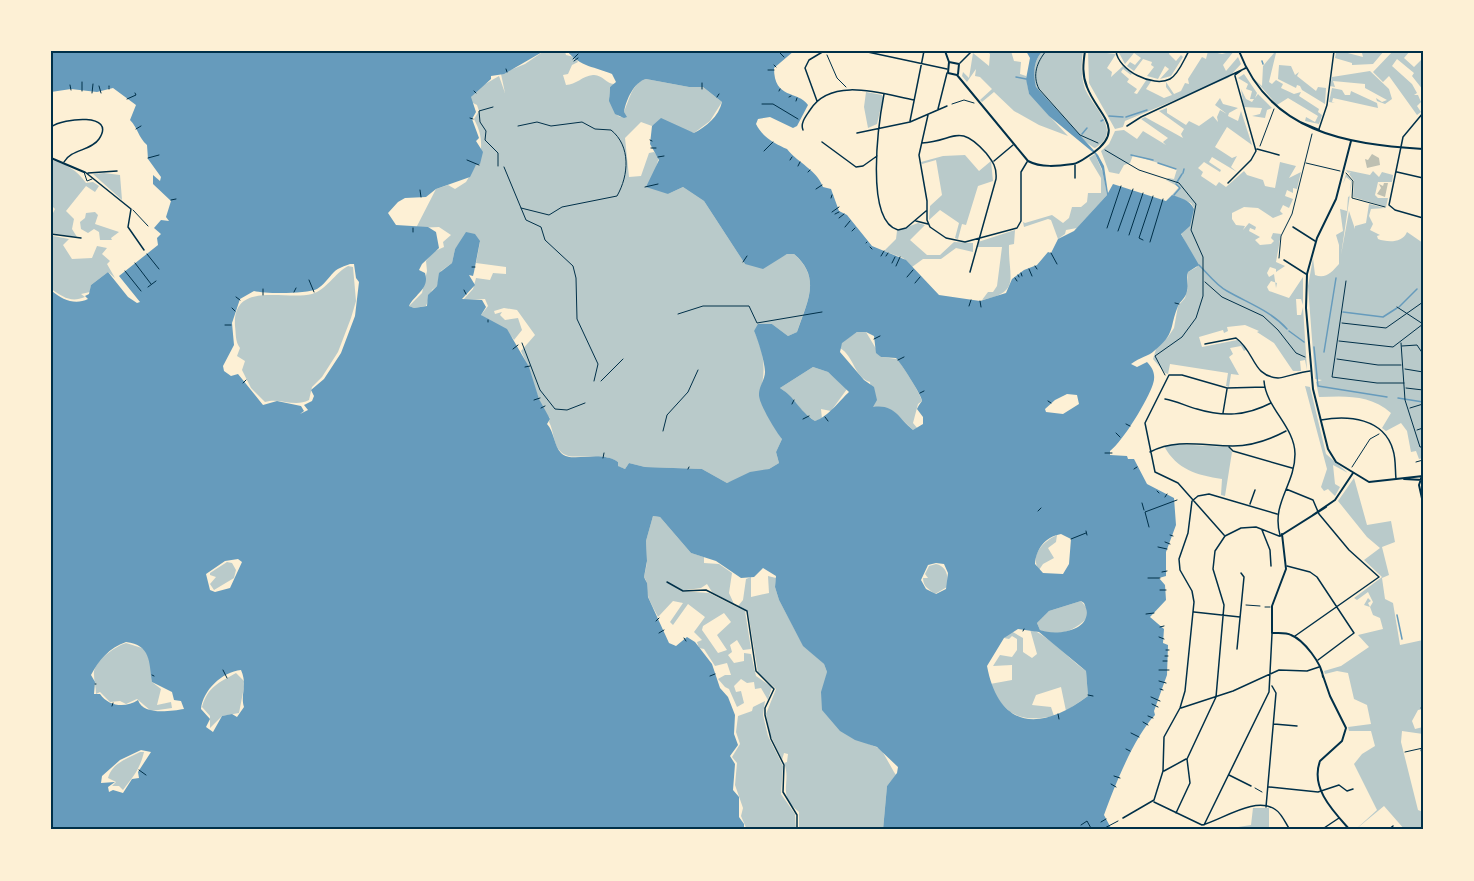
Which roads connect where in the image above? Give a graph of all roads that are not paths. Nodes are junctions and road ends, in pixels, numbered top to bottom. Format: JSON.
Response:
{"nodes":[{"id":1,"x":824,"y":51,"type":"edge"},
{"id":2,"x":862,"y":51,"type":"edge"},
{"id":3,"x":924,"y":51,"type":"edge"},
{"id":4,"x":945,"y":51,"type":"edge"},
{"id":5,"x":972,"y":51,"type":"edge"},
{"id":6,"x":1085,"y":51,"type":"edge"},
{"id":7,"x":1116,"y":51,"type":"edge"},
{"id":8,"x":1189,"y":51,"type":"edge"},
{"id":9,"x":1239,"y":51,"type":"edge"},
{"id":10,"x":1334,"y":51,"type":"edge"},
{"id":11,"x":949,"y":62,"type":"junction"},
{"id":12,"x":921,"y":64,"type":"junction"},
{"id":13,"x":959,"y":64,"type":"junction"},
{"id":14,"x":1246,"y":68,"type":"junction"},
{"id":15,"x":947,"y":70,"type":"junction"},
{"id":16,"x":957,"y":75,"type":"junction"},
{"id":17,"x":1234,"y":75,"type":"junction"},
{"id":18,"x":884,"y":94,"type":"junction"},
{"id":19,"x":914,"y":100,"type":"junction"},
{"id":20,"x":817,"y":101,"type":"junction"},
{"id":21,"x":947,"y":106,"type":"road end"},
{"id":22,"x":937,"y":110,"type":"junction"},
{"id":23,"x":1423,"y":113,"type":"edge"},
{"id":24,"x":928,"y":115,"type":"junction"},
{"id":25,"x":910,"y":122,"type":"junction"},
{"id":26,"x":1127,"y":126,"type":"dead end"},
{"id":27,"x":51,"y":127,"type":"edge"},
{"id":28,"x":877,"y":128,"type":"junction"},
{"id":29,"x":803,"y":130,"type":"dead end"},
{"id":30,"x":1319,"y":130,"type":"junction"},
{"id":31,"x":857,"y":133,"type":"dead end"},
{"id":32,"x":1352,"y":141,"type":"junction"},
{"id":33,"x":822,"y":142,"type":"dead end"},
{"id":34,"x":921,"y":143,"type":"junction"},
{"id":35,"x":1012,"y":145,"type":"junction"},
{"id":36,"x":1256,"y":148,"type":"junction"},
{"id":37,"x":1401,"y":148,"type":"junction"},
{"id":38,"x":1423,"y":149,"type":"edge"},
{"id":39,"x":877,"y":155,"type":"junction"},
{"id":40,"x":1279,"y":155,"type":"dead end"},
{"id":41,"x":51,"y":158,"type":"edge"},
{"id":42,"x":1028,"y":161,"type":"junction"},
{"id":43,"x":64,"y":162,"type":"junction"},
{"id":44,"x":993,"y":162,"type":"junction"},
{"id":45,"x":1075,"y":164,"type":"junction"},
{"id":46,"x":117,"y":171,"type":"dead end"},
{"id":47,"x":1397,"y":171,"type":"junction"},
{"id":48,"x":85,"y":173,"type":"junction"},
{"id":49,"x":93,"y":178,"type":"junction"},
{"id":50,"x":1075,"y":178,"type":"dead end"},
{"id":51,"x":1423,"y":178,"type":"edge"},
{"id":52,"x":1228,"y":183,"type":"dead end"},
{"id":53,"x":131,"y":209,"type":"junction"},
{"id":54,"x":927,"y":210,"type":"junction"},
{"id":55,"x":1423,"y":218,"type":"edge"},
{"id":56,"x":915,"y":221,"type":"junction"},
{"id":57,"x":929,"y":225,"type":"junction"},
{"id":58,"x":148,"y":226,"type":"dead end"},
{"id":59,"x":1293,"y":227,"type":"dead end"},
{"id":60,"x":51,"y":234,"type":"edge"},
{"id":61,"x":81,"y":238,"type":"dead end"},
{"id":62,"x":977,"y":241,"type":"junction"},
{"id":63,"x":1316,"y":242,"type":"junction"},
{"id":64,"x":144,"y":250,"type":"dead end"},
{"id":65,"x":1284,"y":261,"type":"dead end"},
{"id":66,"x":970,"y":272,"type":"dead end"},
{"id":67,"x":1307,"y":274,"type":"junction"},
{"id":68,"x":1205,"y":344,"type":"dead end"},
{"id":69,"x":1310,"y":371,"type":"junction"},
{"id":70,"x":1264,"y":381,"type":"dead end"},
{"id":71,"x":1265,"y":387,"type":"junction"},
{"id":72,"x":1227,"y":388,"type":"junction"},
{"id":73,"x":1165,"y":399,"type":"dead end"},
{"id":74,"x":1270,"y":403,"type":"junction"},
{"id":75,"x":1223,"y":414,"type":"junction"},
{"id":76,"x":1321,"y":420,"type":"junction"},
{"id":77,"x":1287,"y":430,"type":"junction"},
{"id":78,"x":1229,"y":446,"type":"junction"},
{"id":79,"x":1150,"y":452,"type":"junction"},
{"id":80,"x":1293,"y":468,"type":"junction"},
{"id":81,"x":1353,"y":473,"type":"junction"},
{"id":82,"x":1396,"y":479,"type":"junction"},
{"id":83,"x":1422,"y":480,"type":"edge"},
{"id":84,"x":1286,"y":489,"type":"junction"},
{"id":85,"x":1255,"y":490,"type":"dead end"},
{"id":86,"x":1193,"y":500,"type":"junction"},
{"id":87,"x":1423,"y":503,"type":"edge"},
{"id":88,"x":1250,"y":505,"type":"junction"},
{"id":89,"x":1319,"y":512,"type":"junction"},
{"id":90,"x":1276,"y":514,"type":"junction"},
{"id":91,"x":1262,"y":530,"type":"junction"},
{"id":92,"x":1225,"y":536,"type":"junction"},
{"id":93,"x":1282,"y":536,"type":"junction"},
{"id":94,"x":1287,"y":566,"type":"junction"},
{"id":95,"x":1271,"y":567,"type":"dead end"},
{"id":96,"x":1241,"y":573,"type":"dead end"},
{"id":97,"x":667,"y":582,"type":"dead end"},
{"id":98,"x":1274,"y":603,"type":"junction"},
{"id":99,"x":1264,"y":607,"type":"road end"},
{"id":100,"x":1338,"y":607,"type":"junction"},
{"id":101,"x":1272,"y":608,"type":"junction"},
{"id":102,"x":1193,"y":612,"type":"junction"},
{"id":103,"x":1273,"y":613,"type":"junction"},
{"id":104,"x":1223,"y":615,"type":"junction"},
{"id":105,"x":1240,"y":617,"type":"junction"},
{"id":106,"x":1272,"y":633,"type":"junction"},
{"id":107,"x":1294,"y":637,"type":"junction"},
{"id":108,"x":1237,"y":649,"type":"dead end"},
{"id":109,"x":1316,"y":661,"type":"junction"},
{"id":110,"x":1320,"y":669,"type":"junction"},
{"id":111,"x":1271,"y":673,"type":"junction"},
{"id":112,"x":1271,"y":685,"type":"junction"},
{"id":113,"x":1216,"y":697,"type":"junction"},
{"id":114,"x":1180,"y":708,"type":"junction"},
{"id":115,"x":1274,"y":724,"type":"junction"},
{"id":116,"x":1297,"y":726,"type":"dead end"},
{"id":117,"x":1186,"y":759,"type":"junction"},
{"id":118,"x":1163,"y":771,"type":"junction"},
{"id":119,"x":1228,"y":774,"type":"junction"},
{"id":120,"x":1251,"y":786,"type":"road end"},
{"id":121,"x":1268,"y":787,"type":"junction"},
{"id":122,"x":1353,"y":789,"type":"dead end"},
{"id":123,"x":1320,"y":790,"type":"junction"},
{"id":124,"x":1153,"y":802,"type":"junction"},
{"id":125,"x":1266,"y":807,"type":"junction"},
{"id":126,"x":1176,"y":813,"type":"junction"},
{"id":127,"x":1123,"y":818,"type":"road end"},
{"id":128,"x":1340,"y":818,"type":"junction"},
{"id":129,"x":1204,"y":825,"type":"junction"},
{"id":130,"x":1393,"y":826,"type":"dead end"},
{"id":131,"x":797,"y":830,"type":"edge"},
{"id":132,"x":1290,"y":830,"type":"edge"},
{"id":133,"x":1321,"y":830,"type":"edge"},
{"id":134,"x":1350,"y":830,"type":"edge"},
{"id":135,"x":1388,"y":830,"type":"edge"}],
"edges":[{"from":1,"to":20,"type":"street"},
{"from":2,"to":12,"type":"street"},
{"from":3,"to":12,"type":"street"},
{"from":4,"to":11,"type":"street"},
{"from":5,"to":13,"type":"street"},
{"from":6,"to":45,"type":"street"},
{"from":7,"to":8,"type":"street"},
{"from":9,"to":14,"type":"street"},
{"from":10,"to":30,"type":"street"},
{"from":11,"to":13,"type":"street"},
{"from":11,"to":15,"type":"street"},
{"from":12,"to":15,"type":"street"},
{"from":12,"to":19,"type":"street"},
{"from":13,"to":16,"type":"street"},
{"from":14,"to":17,"type":"street"},
{"from":14,"to":30,"type":"street"},
{"from":15,"to":16,"type":"street"},
{"from":15,"to":22,"type":"street"},
{"from":16,"to":35,"type":"street"},
{"from":17,"to":26,"type":"street"},
{"from":17,"to":36,"type":"street"},
{"from":18,"to":19,"type":"street"},
{"from":18,"to":20,"type":"street"},
{"from":18,"to":28,"type":"street"},
{"from":19,"to":25,"type":"street"},
{"from":20,"to":29,"type":"street"},
{"from":21,"to":22,"type":"street"},
{"from":22,"to":24,"type":"street"},
{"from":23,"to":37,"type":"street"},
{"from":24,"to":25,"type":"street"},
{"from":24,"to":34,"type":"street"},
{"from":25,"to":28,"type":"street"},
{"from":27,"to":43,"type":"street"},
{"from":28,"to":31,"type":"street"},
{"from":28,"to":39,"type":"street"},
{"from":30,"to":32,"type":"street"},
{"from":32,"to":37,"type":"street"},
{"from":32,"to":63,"type":"street"},
{"from":33,"to":39,"type":"street"},
{"from":34,"to":44,"type":"street"},
{"from":34,"to":54,"type":"street"},
{"from":35,"to":42,"type":"street"},
{"from":35,"to":44,"type":"street"},
{"from":36,"to":40,"type":"street"},
{"from":36,"to":52,"type":"street"},
{"from":37,"to":38,"type":"street"},
{"from":37,"to":47,"type":"street"},
{"from":39,"to":56,"type":"street"},
{"from":41,"to":43,"type":"street"},
{"from":42,"to":45,"type":"street"},
{"from":42,"to":62,"type":"street"},
{"from":43,"to":48,"type":"street"},
{"from":44,"to":62,"type":"street"},
{"from":45,"to":50,"type":"street"},
{"from":46,"to":48,"type":"street"},
{"from":47,"to":51,"type":"street"},
{"from":47,"to":55,"type":"street"},
{"from":48,"to":49,"type":"street"},
{"from":48,"to":49,"type":"lane"},
{"from":49,"to":53,"type":"street"},
{"from":53,"to":58,"type":"lane"},
{"from":53,"to":64,"type":"street"},
{"from":54,"to":56,"type":"street"},
{"from":54,"to":57,"type":"street"},
{"from":56,"to":57,"type":"street"},
{"from":57,"to":62,"type":"street"},
{"from":59,"to":63,"type":"street"},
{"from":60,"to":61,"type":"street"},
{"from":62,"to":66,"type":"street"},
{"from":63,"to":67,"type":"street"},
{"from":65,"to":67,"type":"street"},
{"from":67,"to":69,"type":"street"},
{"from":68,"to":69,"type":"street"},
{"from":69,"to":76,"type":"street"},
{"from":70,"to":71,"type":"street"},
{"from":71,"to":72,"type":"street"},
{"from":71,"to":74,"type":"street"},
{"from":72,"to":75,"type":"street"},
{"from":72,"to":79,"type":"street"},
{"from":73,"to":75,"type":"street"},
{"from":74,"to":75,"type":"street"},
{"from":74,"to":77,"type":"street"},
{"from":76,"to":81,"type":"street"},
{"from":76,"to":82,"type":"street"},
{"from":77,"to":78,"type":"street"},
{"from":77,"to":80,"type":"street"},
{"from":78,"to":79,"type":"street"},
{"from":78,"to":80,"type":"street"},
{"from":79,"to":86,"type":"street"},
{"from":80,"to":84,"type":"street"},
{"from":81,"to":82,"type":"street"},
{"from":81,"to":89,"type":"street"},
{"from":82,"to":83,"type":"street"},
{"from":83,"to":87,"type":"street"},
{"from":84,"to":89,"type":"street"},
{"from":84,"to":90,"type":"street"},
{"from":85,"to":88,"type":"street"},
{"from":86,"to":88,"type":"street"},
{"from":86,"to":92,"type":"street"},
{"from":86,"to":102,"type":"street"},
{"from":88,"to":90,"type":"street"},
{"from":89,"to":93,"type":"street"},
{"from":89,"to":100,"type":"street"},
{"from":90,"to":93,"type":"street"},
{"from":91,"to":92,"type":"street"},
{"from":91,"to":93,"type":"street"},
{"from":91,"to":95,"type":"street"},
{"from":92,"to":104,"type":"street"},
{"from":93,"to":94,"type":"street"},
{"from":94,"to":98,"type":"street"},
{"from":94,"to":100,"type":"street"},
{"from":96,"to":105,"type":"street"},
{"from":97,"to":131,"type":"street"},
{"from":98,"to":101,"type":"street"},
{"from":98,"to":103,"type":"street"},
{"from":99,"to":101,"type":"lane"},
{"from":100,"to":107,"type":"street"},
{"from":100,"to":109,"type":"street"},
{"from":101,"to":103,"type":"street"},
{"from":102,"to":104,"type":"street"},
{"from":102,"to":114,"type":"street"},
{"from":103,"to":106,"type":"street"},
{"from":104,"to":105,"type":"street"},
{"from":104,"to":113,"type":"street"},
{"from":105,"to":108,"type":"street"},
{"from":106,"to":107,"type":"street"},
{"from":106,"to":111,"type":"street"},
{"from":107,"to":109,"type":"street"},
{"from":109,"to":110,"type":"street"},
{"from":110,"to":111,"type":"street"},
{"from":110,"to":123,"type":"street"},
{"from":111,"to":112,"type":"street"},
{"from":111,"to":113,"type":"street"},
{"from":112,"to":115,"type":"street"},
{"from":112,"to":119,"type":"street"},
{"from":113,"to":114,"type":"street"},
{"from":113,"to":117,"type":"street"},
{"from":114,"to":118,"type":"street"},
{"from":115,"to":116,"type":"street"},
{"from":115,"to":121,"type":"street"},
{"from":117,"to":118,"type":"street"},
{"from":117,"to":126,"type":"street"},
{"from":118,"to":124,"type":"street"},
{"from":119,"to":120,"type":"street"},
{"from":119,"to":129,"type":"street"},
{"from":121,"to":123,"type":"street"},
{"from":121,"to":125,"type":"street"},
{"from":122,"to":123,"type":"street"},
{"from":123,"to":128,"type":"street"},
{"from":124,"to":126,"type":"street"},
{"from":124,"to":127,"type":"street"},
{"from":125,"to":129,"type":"street"},
{"from":125,"to":132,"type":"street"},
{"from":126,"to":129,"type":"street"},
{"from":128,"to":133,"type":"street"},
{"from":128,"to":134,"type":"street"},
{"from":130,"to":135,"type":"street"}]}
